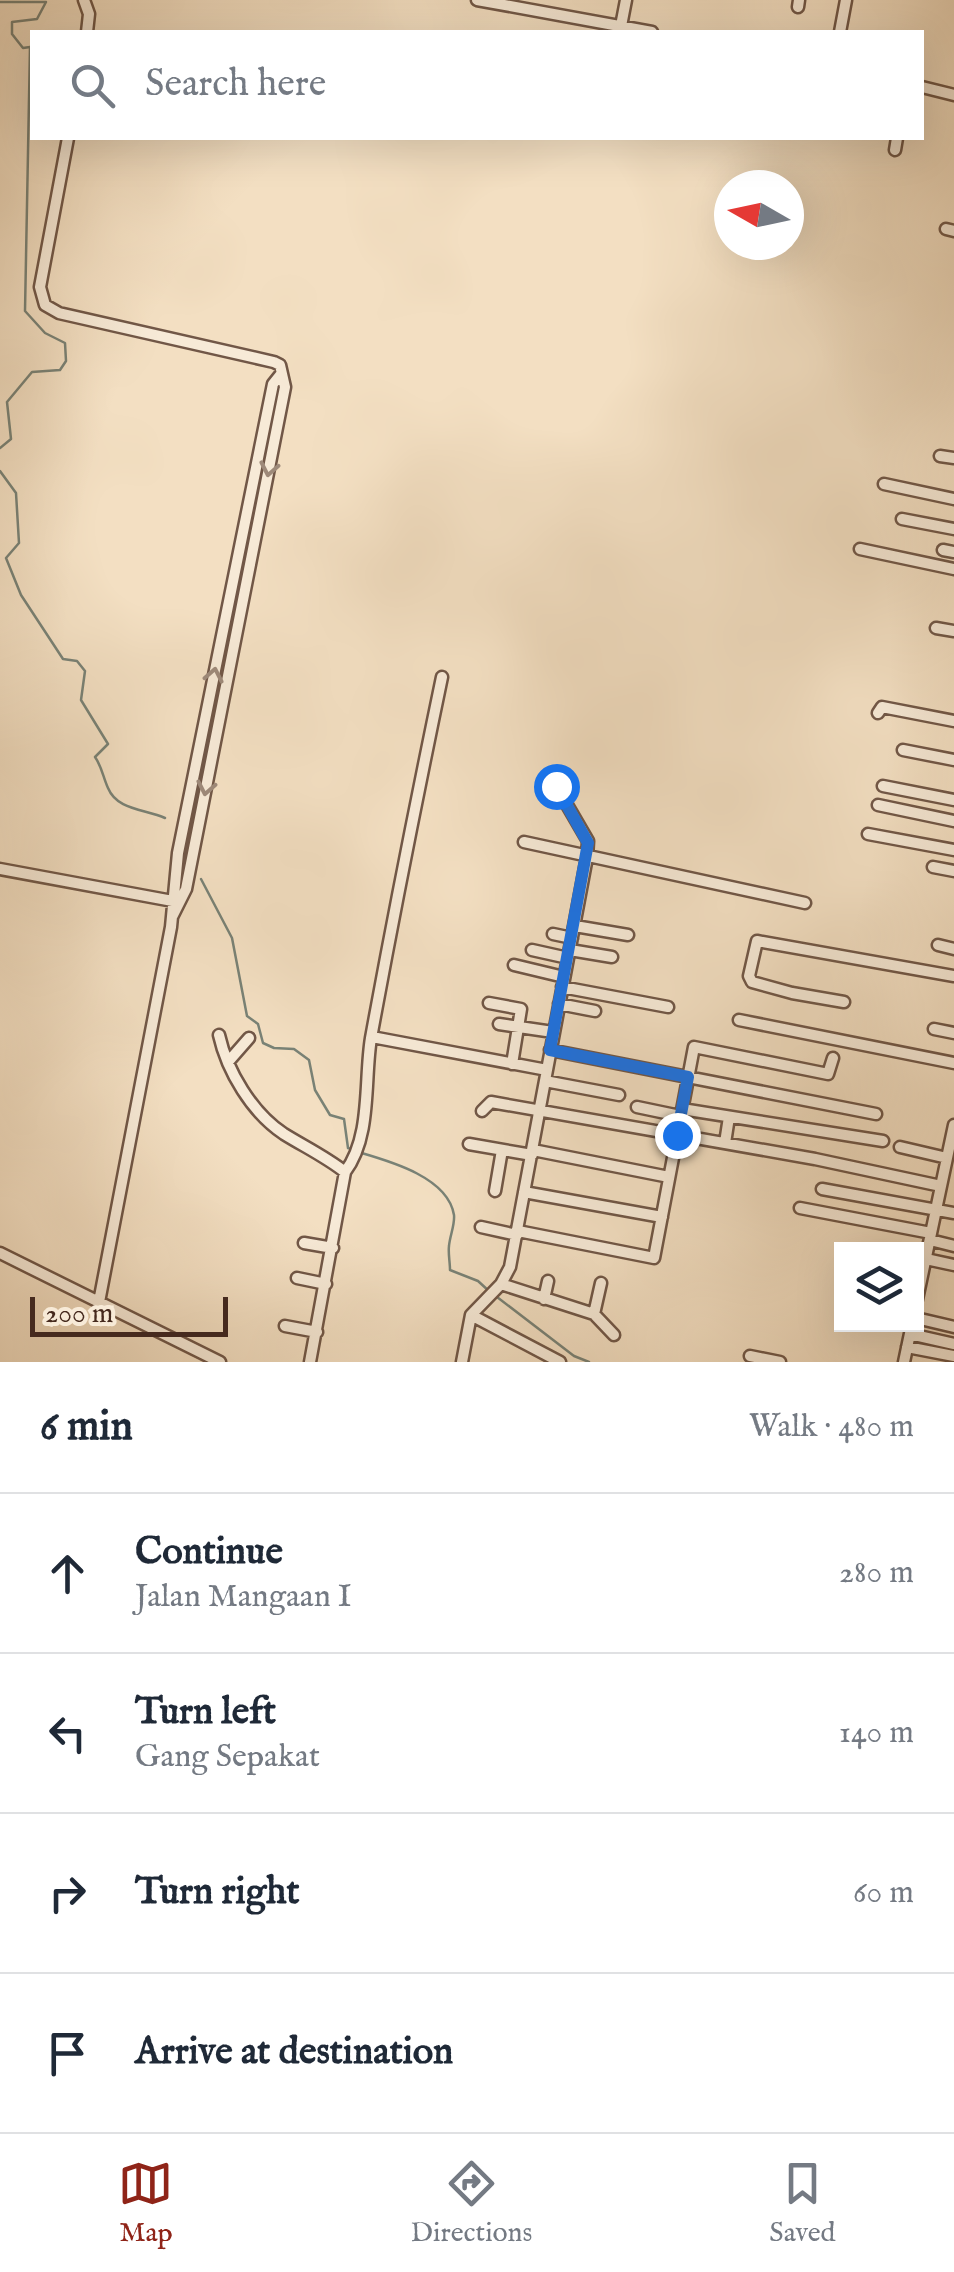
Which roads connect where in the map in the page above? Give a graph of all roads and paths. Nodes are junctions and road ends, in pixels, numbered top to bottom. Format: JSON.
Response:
{"nodes":[{"id":1,"x":84,"y":0,"type":"edge"},
{"id":2,"x":477,"y":0,"type":"edge"},
{"id":3,"x":626,"y":0,"type":"edge"},
{"id":4,"x":846,"y":0,"type":"edge"},
{"id":5,"x":538,"y":6,"type":"edge"},
{"id":6,"x":622,"y":26,"type":"junction"},
{"id":7,"x":87,"y":30,"type":"edge"},
{"id":8,"x":642,"y":30,"type":"edge"},
{"id":9,"x":840,"y":30,"type":"edge"},
{"id":10,"x":924,"y":88,"type":"edge"},
{"id":11,"x":954,"y":95,"type":"edge"},
{"id":12,"x":68,"y":140,"type":"edge"},
{"id":13,"x":940,"y":456,"type":"dead end"},
{"id":14,"x":954,"y":458,"type":"edge"},
{"id":15,"x":884,"y":484,"type":"dead end"},
{"id":16,"x":954,"y":500,"type":"edge"},
{"id":17,"x":902,"y":518,"type":"dead end"},
{"id":18,"x":954,"y":529,"type":"edge"},
{"id":19,"x":860,"y":549,"type":"dead end"},
{"id":20,"x":954,"y":569,"type":"edge"},
{"id":21,"x":936,"y":628,"type":"dead end"},
{"id":22,"x":954,"y":632,"type":"edge"},
{"id":23,"x":442,"y":677,"type":"dead end"},
{"id":24,"x":878,"y":713,"type":"dead end"},
{"id":25,"x":954,"y":721,"type":"edge"},
{"id":26,"x":903,"y":750,"type":"dead end"},
{"id":27,"x":954,"y":760,"type":"edge"},
{"id":28,"x":556,"y":786,"type":"dead end"},
{"id":29,"x":883,"y":786,"type":"dead end"},
{"id":30,"x":954,"y":800,"type":"edge"},
{"id":31,"x":878,"y":805,"type":"dead end"},
{"id":32,"x":954,"y":821,"type":"edge"},
{"id":33,"x":868,"y":834,"type":"dead end"},
{"id":34,"x":524,"y":842,"type":"dead end"},
{"id":35,"x":954,"y":850,"type":"edge"},
{"id":36,"x":586,"y":857,"type":"junction"},
{"id":37,"x":933,"y":867,"type":"dead end"},
{"id":38,"x":0,"y":869,"type":"edge"},
{"id":39,"x":954,"y":871,"type":"edge"},
{"id":40,"x":176,"y":902,"type":"junction"},
{"id":41,"x":805,"y":903,"type":"dead end"},
{"id":42,"x":553,"y":934,"type":"dead end"},
{"id":43,"x":628,"y":935,"type":"dead end"},
{"id":44,"x":571,"y":943,"type":"junction"},
{"id":45,"x":938,"y":946,"type":"dead end"},
{"id":46,"x":954,"y":949,"type":"edge"},
{"id":47,"x":532,"y":950,"type":"dead end"},
{"id":48,"x":612,"y":957,"type":"dead end"},
{"id":49,"x":514,"y":965,"type":"dead end"},
{"id":50,"x":954,"y":976,"type":"edge"},
{"id":51,"x":563,"y":982,"type":"junction"},
{"id":52,"x":844,"y":1002,"type":"dead end"},
{"id":53,"x":489,"y":1003,"type":"dead end"},
{"id":54,"x":559,"y":1004,"type":"junction"},
{"id":55,"x":668,"y":1007,"type":"dead end"},
{"id":56,"x":595,"y":1010,"type":"dead end"},
{"id":57,"x":739,"y":1020,"type":"dead end"},
{"id":58,"x":499,"y":1024,"type":"dead end"},
{"id":59,"x":517,"y":1027,"type":"junction"},
{"id":60,"x":934,"y":1029,"type":"dead end"},
{"id":61,"x":553,"y":1032,"type":"junction"},
{"id":62,"x":954,"y":1033,"type":"edge"},
{"id":63,"x":219,"y":1035,"type":"dead end"},
{"id":64,"x":372,"y":1037,"type":"junction"},
{"id":65,"x":249,"y":1038,"type":"dead end"},
{"id":66,"x":550,"y":1050,"type":"junction"},
{"id":67,"x":833,"y":1058,"type":"dead end"},
{"id":68,"x":228,"y":1062,"type":"junction"},
{"id":69,"x":954,"y":1063,"type":"edge"},
{"id":70,"x":512,"y":1064,"type":"junction"},
{"id":71,"x":546,"y":1076,"type":"junction"},
{"id":72,"x":688,"y":1077,"type":"junction"},
{"id":73,"x":618,"y":1095,"type":"dead end"},
{"id":74,"x":637,"y":1107,"type":"dead end"},
{"id":75,"x":482,"y":1110,"type":"dead end"},
{"id":76,"x":539,"y":1110,"type":"junction"},
{"id":77,"x":681,"y":1112,"type":"junction"},
{"id":78,"x":876,"y":1114,"type":"dead end"},
{"id":79,"x":730,"y":1117,"type":"junction"},
{"id":80,"x":953,"y":1130,"type":"edge"},
{"id":81,"x":677,"y":1135,"type":"junction"},
{"id":82,"x":883,"y":1141,"type":"dead end"},
{"id":83,"x":725,"y":1143,"type":"junction"},
{"id":84,"x":469,"y":1144,"type":"dead end"},
{"id":85,"x":900,"y":1147,"type":"dead end"},
{"id":86,"x":502,"y":1150,"type":"junction"},
{"id":87,"x":532,"y":1152,"type":"junction"},
{"id":88,"x":949,"y":1161,"type":"edge"},
{"id":89,"x":345,"y":1172,"type":"junction"},
{"id":90,"x":669,"y":1176,"type":"junction"},
{"id":91,"x":946,"y":1184,"type":"edge"},
{"id":92,"x":822,"y":1189,"type":"dead end"},
{"id":93,"x":495,"y":1191,"type":"dead end"},
{"id":94,"x":524,"y":1192,"type":"junction"},
{"id":95,"x":800,"y":1208,"type":"dead end"},
{"id":96,"x":936,"y":1209,"type":"junction"},
{"id":97,"x":954,"y":1213,"type":"edge"},
{"id":98,"x":662,"y":1217,"type":"junction"},
{"id":99,"x":480,"y":1227,"type":"dead end"},
{"id":100,"x":517,"y":1233,"type":"junction"},
{"id":101,"x":931,"y":1237,"type":"junction"},
{"id":102,"x":304,"y":1243,"type":"dead end"},
{"id":103,"x":954,"y":1246,"type":"edge"},
{"id":104,"x":333,"y":1248,"type":"junction"},
{"id":105,"x":0,"y":1253,"type":"edge"},
{"id":106,"x":926,"y":1259,"type":"junction"},
{"id":107,"x":954,"y":1265,"type":"edge"},
{"id":108,"x":924,"y":1268,"type":"edge"},
{"id":109,"x":298,"y":1278,"type":"dead end"},
{"id":110,"x":548,"y":1281,"type":"dead end"},
{"id":111,"x":601,"y":1283,"type":"dead end"},
{"id":112,"x":326,"y":1284,"type":"junction"},
{"id":113,"x":495,"y":1289,"type":"junction"},
{"id":114,"x":544,"y":1299,"type":"junction"},
{"id":115,"x":100,"y":1302,"type":"junction"},
{"id":116,"x":594,"y":1314,"type":"junction"},
{"id":117,"x":471,"y":1315,"type":"junction"},
{"id":118,"x":953,"y":1324,"type":"edge"},
{"id":119,"x":284,"y":1326,"type":"dead end"},
{"id":120,"x":924,"y":1329,"type":"edge"},
{"id":121,"x":316,"y":1332,"type":"junction"},
{"id":122,"x":912,"y":1332,"type":"edge"},
{"id":123,"x":914,"y":1332,"type":"edge"},
{"id":124,"x":915,"y":1332,"type":"edge"},
{"id":125,"x":614,"y":1335,"type":"dead end"},
{"id":126,"x":954,"y":1344,"type":"edge"},
{"id":127,"x":535,"y":1348,"type":"junction"},
{"id":128,"x":750,"y":1356,"type":"dead end"},
{"id":129,"x":954,"y":1356,"type":"edge"},
{"id":130,"x":220,"y":1362,"type":"edge"},
{"id":131,"x":310,"y":1362,"type":"edge"},
{"id":132,"x":462,"y":1362,"type":"edge"},
{"id":133,"x":533,"y":1362,"type":"edge"},
{"id":134,"x":560,"y":1362,"type":"edge"},
{"id":135,"x":780,"y":1362,"type":"edge"},
{"id":136,"x":904,"y":1362,"type":"edge"}],
"edges":[{"from":1,"to":7,"type":"street"},
{"from":2,"to":5,"type":"street"},
{"from":3,"to":6,"type":"street"},
{"from":4,"to":9,"type":"street"},
{"from":5,"to":6,"type":"street"},
{"from":6,"to":8,"type":"street"},
{"from":10,"to":11,"type":"street"},
{"from":12,"to":40,"type":"street"},
{"from":13,"to":14,"type":"street"},
{"from":15,"to":16,"type":"street"},
{"from":17,"to":18,"type":"street"},
{"from":19,"to":20,"type":"street"},
{"from":21,"to":22,"type":"street"},
{"from":23,"to":64,"type":"street"},
{"from":24,"to":25,"type":"street"},
{"from":26,"to":27,"type":"street"},
{"from":28,"to":36,"type":"street"},
{"from":29,"to":30,"type":"street"},
{"from":31,"to":32,"type":"street"},
{"from":33,"to":35,"type":"street"},
{"from":34,"to":36,"type":"street"},
{"from":36,"to":41,"type":"street"},
{"from":36,"to":44,"type":"street"},
{"from":37,"to":39,"type":"street"},
{"from":38,"to":40,"type":"street"},
{"from":40,"to":115,"type":"street"},
{"from":42,"to":44,"type":"street"},
{"from":43,"to":44,"type":"street"},
{"from":44,"to":47,"type":"street"},
{"from":44,"to":48,"type":"street"},
{"from":44,"to":51,"type":"street"},
{"from":45,"to":46,"type":"street"},
{"from":49,"to":51,"type":"street"},
{"from":50,"to":52,"type":"street"},
{"from":51,"to":54,"type":"street"},
{"from":51,"to":55,"type":"street"},
{"from":53,"to":59,"type":"street"},
{"from":54,"to":56,"type":"street"},
{"from":54,"to":61,"type":"street"},
{"from":57,"to":69,"type":"street"},
{"from":58,"to":59,"type":"street"},
{"from":59,"to":61,"type":"street"},
{"from":59,"to":70,"type":"street"},
{"from":60,"to":62,"type":"street"},
{"from":61,"to":66,"type":"street"},
{"from":63,"to":68,"type":"street"},
{"from":64,"to":70,"type":"street"},
{"from":64,"to":89,"type":"street"},
{"from":65,"to":68,"type":"street"},
{"from":66,"to":71,"type":"street"},
{"from":66,"to":72,"type":"street"},
{"from":67,"to":72,"type":"street"},
{"from":68,"to":89,"type":"street"},
{"from":70,"to":71,"type":"street"},
{"from":71,"to":73,"type":"street"},
{"from":71,"to":76,"type":"street"},
{"from":72,"to":77,"type":"street"},
{"from":72,"to":78,"type":"street"},
{"from":74,"to":77,"type":"street"},
{"from":75,"to":76,"type":"street"},
{"from":76,"to":81,"type":"street"},
{"from":76,"to":87,"type":"street"},
{"from":77,"to":79,"type":"street"},
{"from":77,"to":81,"type":"street"},
{"from":79,"to":82,"type":"street"},
{"from":79,"to":83,"type":"street"},
{"from":80,"to":88,"type":"street"},
{"from":81,"to":83,"type":"street"},
{"from":81,"to":90,"type":"street"},
{"from":83,"to":91,"type":"street"},
{"from":84,"to":86,"type":"street"},
{"from":85,"to":88,"type":"street"},
{"from":86,"to":87,"type":"street"},
{"from":86,"to":93,"type":"street"},
{"from":87,"to":90,"type":"street"},
{"from":87,"to":94,"type":"street"},
{"from":88,"to":91,"type":"street"},
{"from":89,"to":104,"type":"street"},
{"from":90,"to":98,"type":"street"},
{"from":91,"to":96,"type":"street"},
{"from":92,"to":96,"type":"street"},
{"from":94,"to":98,"type":"street"},
{"from":94,"to":100,"type":"street"},
{"from":95,"to":101,"type":"street"},
{"from":96,"to":97,"type":"street"},
{"from":96,"to":101,"type":"street"},
{"from":98,"to":100,"type":"street"},
{"from":99,"to":100,"type":"street"},
{"from":100,"to":113,"type":"street"},
{"from":101,"to":103,"type":"street"},
{"from":101,"to":106,"type":"street"},
{"from":102,"to":104,"type":"street"},
{"from":104,"to":112,"type":"street"},
{"from":105,"to":115,"type":"street"},
{"from":106,"to":107,"type":"street"},
{"from":106,"to":108,"type":"street"},
{"from":109,"to":112,"type":"street"},
{"from":110,"to":114,"type":"street"},
{"from":111,"to":116,"type":"street"},
{"from":112,"to":121,"type":"street"},
{"from":113,"to":114,"type":"street"},
{"from":113,"to":117,"type":"street"},
{"from":114,"to":116,"type":"street"},
{"from":115,"to":130,"type":"street"},
{"from":116,"to":125,"type":"street"},
{"from":117,"to":127,"type":"street"},
{"from":117,"to":132,"type":"street"},
{"from":118,"to":120,"type":"street"},
{"from":119,"to":121,"type":"street"},
{"from":121,"to":131,"type":"street"},
{"from":122,"to":136,"type":"street"},
{"from":123,"to":129,"type":"street"},
{"from":124,"to":126,"type":"street"},
{"from":127,"to":133,"type":"street"},
{"from":127,"to":134,"type":"street"},
{"from":128,"to":135,"type":"street"}]}
